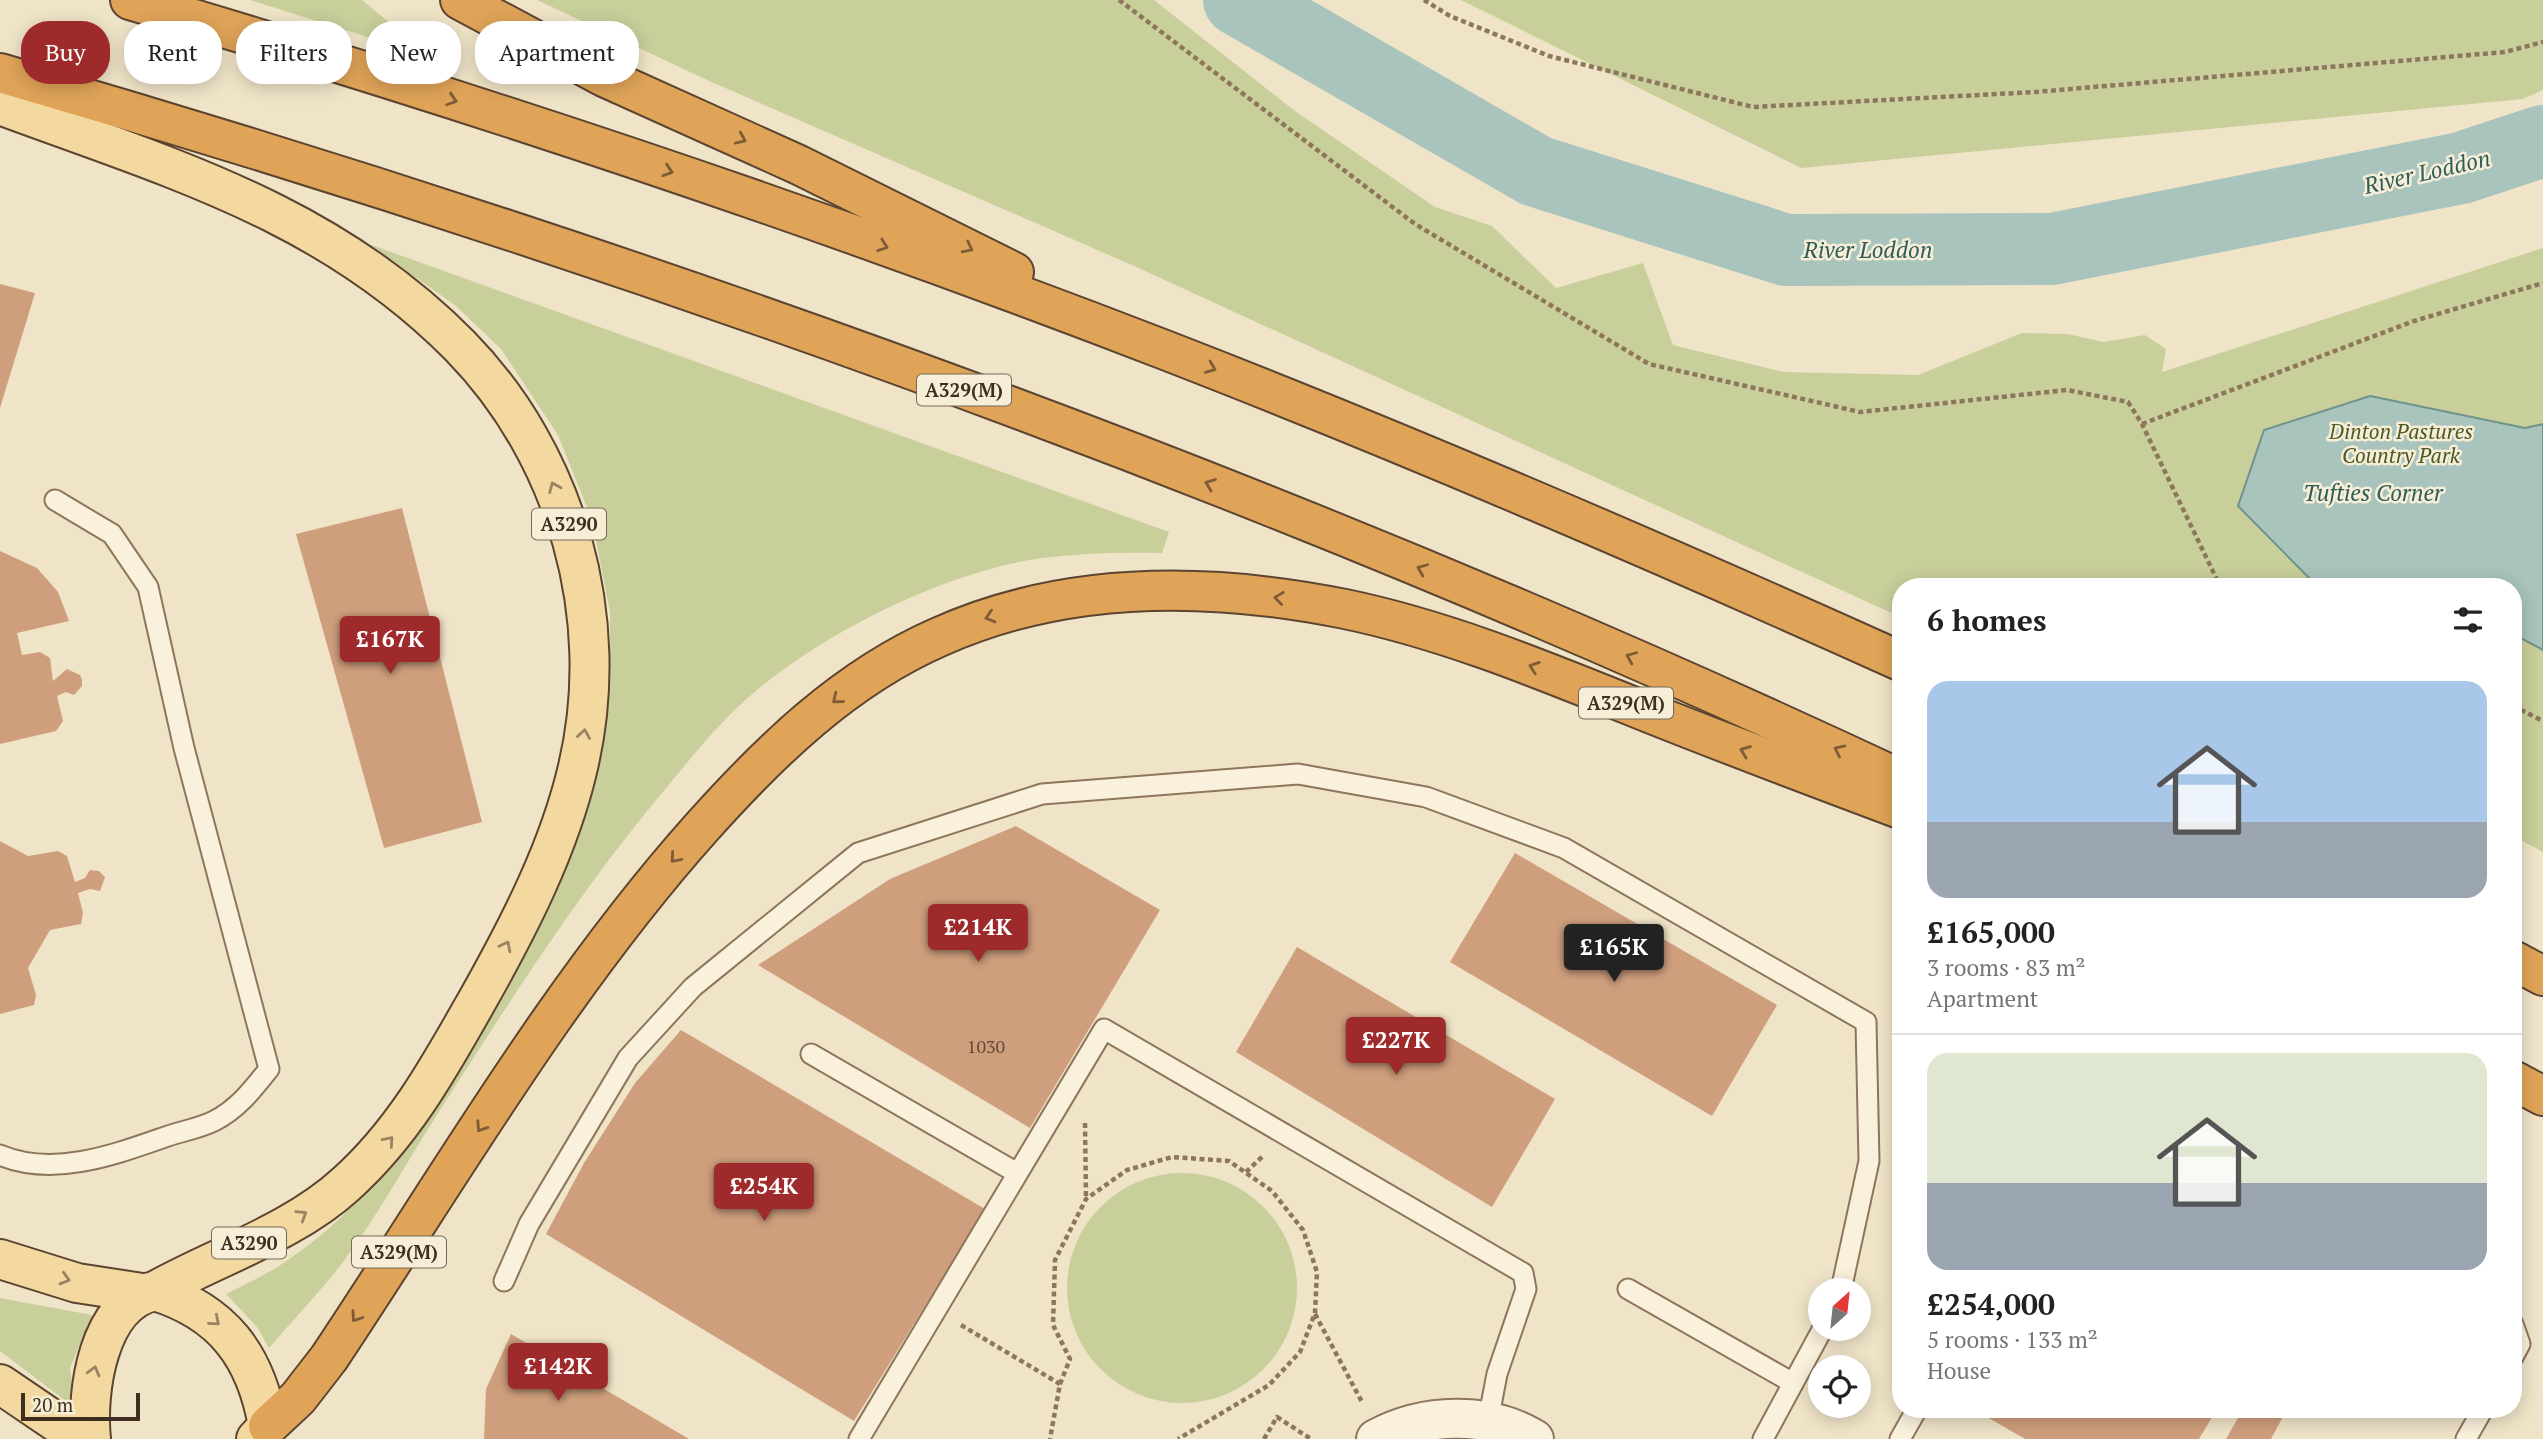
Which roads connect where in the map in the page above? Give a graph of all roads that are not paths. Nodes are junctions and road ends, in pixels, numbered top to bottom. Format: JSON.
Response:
{"nodes":[{"id":1,"x":130,"y":0,"type":"edge"},
{"id":2,"x":460,"y":0,"type":"edge"},
{"id":3,"x":0,"y":73,"type":"edge"},
{"id":4,"x":0,"y":105,"type":"edge"},
{"id":5,"x":1164,"y":350,"type":"junction"},
{"id":6,"x":55,"y":500,"type":"dead end"},
{"id":7,"x":1892,"y":657,"type":"edge"},
{"id":8,"x":1892,"y":775,"type":"edge"},
{"id":9,"x":1892,"y":806,"type":"edge"},
{"id":10,"x":2522,"y":965,"type":"edge"},
{"id":11,"x":2543,"y":976,"type":"edge"},
{"id":12,"x":811,"y":1054,"type":"dead end"},
{"id":13,"x":2522,"y":1085,"type":"edge"},
{"id":14,"x":2543,"y":1096,"type":"edge"},
{"id":15,"x":0,"y":1154,"type":"edge"},
{"id":16,"x":1017,"y":1173,"type":"junction"},
{"id":17,"x":0,"y":1259,"type":"edge"},
{"id":18,"x":1844,"y":1278,"type":"edge"},
{"id":19,"x":504,"y":1281,"type":"dead end"},
{"id":20,"x":1628,"y":1289,"type":"dead end"},
{"id":21,"x":148,"y":1292,"type":"junction"},
{"id":22,"x":1816,"y":1341,"type":"edge"},
{"id":23,"x":1793,"y":1382,"type":"junction"},
{"id":24,"x":0,"y":1384,"type":"edge"},
{"id":25,"x":1912,"y":1418,"type":"edge"},
{"id":26,"x":2477,"y":1418,"type":"edge"},
{"id":27,"x":1488,"y":1421,"type":"junction"},
{"id":28,"x":264,"y":1434,"type":"edge"},
{"id":29,"x":89,"y":1439,"type":"edge"},
{"id":30,"x":859,"y":1439,"type":"edge"},
{"id":31,"x":1376,"y":1439,"type":"edge"},
{"id":32,"x":1534,"y":1439,"type":"edge"},
{"id":33,"x":1763,"y":1439,"type":"edge"},
{"id":34,"x":1900,"y":1439,"type":"edge"},
{"id":35,"x":2466,"y":1439,"type":"edge"}],
"edges":[{"from":1,"to":5,"type":"highway","one_way":true},
{"from":2,"to":5,"type":"highway","one_way":true},
{"from":8,"to":3,"type":"highway","number":"A329(M)","one_way":true},
{"from":21,"to":4,"type":"main road","number":"A3290","one_way":true},
{"from":5,"to":7,"type":"highway","one_way":true},
{"from":6,"to":15,"type":"lane"},
{"from":9,"to":28,"type":"highway","number":"A329(M)","one_way":true},
{"from":10,"to":11,"type":"highway"},
{"from":12,"to":16,"type":"lane"},
{"from":13,"to":14,"type":"highway"},
{"from":16,"to":27,"type":"lane"},
{"from":16,"to":30,"type":"lane"},
{"from":17,"to":21,"type":"main road","one_way":true},
{"from":18,"to":19,"type":"lane"},
{"from":20,"to":23,"type":"lane"},
{"from":21,"to":28,"type":"main road","one_way":true},
{"from":29,"to":21,"type":"main road","one_way":true},
{"from":22,"to":23,"type":"lane"},
{"from":23,"to":33,"type":"lane"},
{"from":24,"to":29,"type":"main road"},
{"from":25,"to":34,"type":"lane"},
{"from":26,"to":35,"type":"lane"},
{"from":27,"to":31,"type":"street"},
{"from":27,"to":32,"type":"street"}]}
